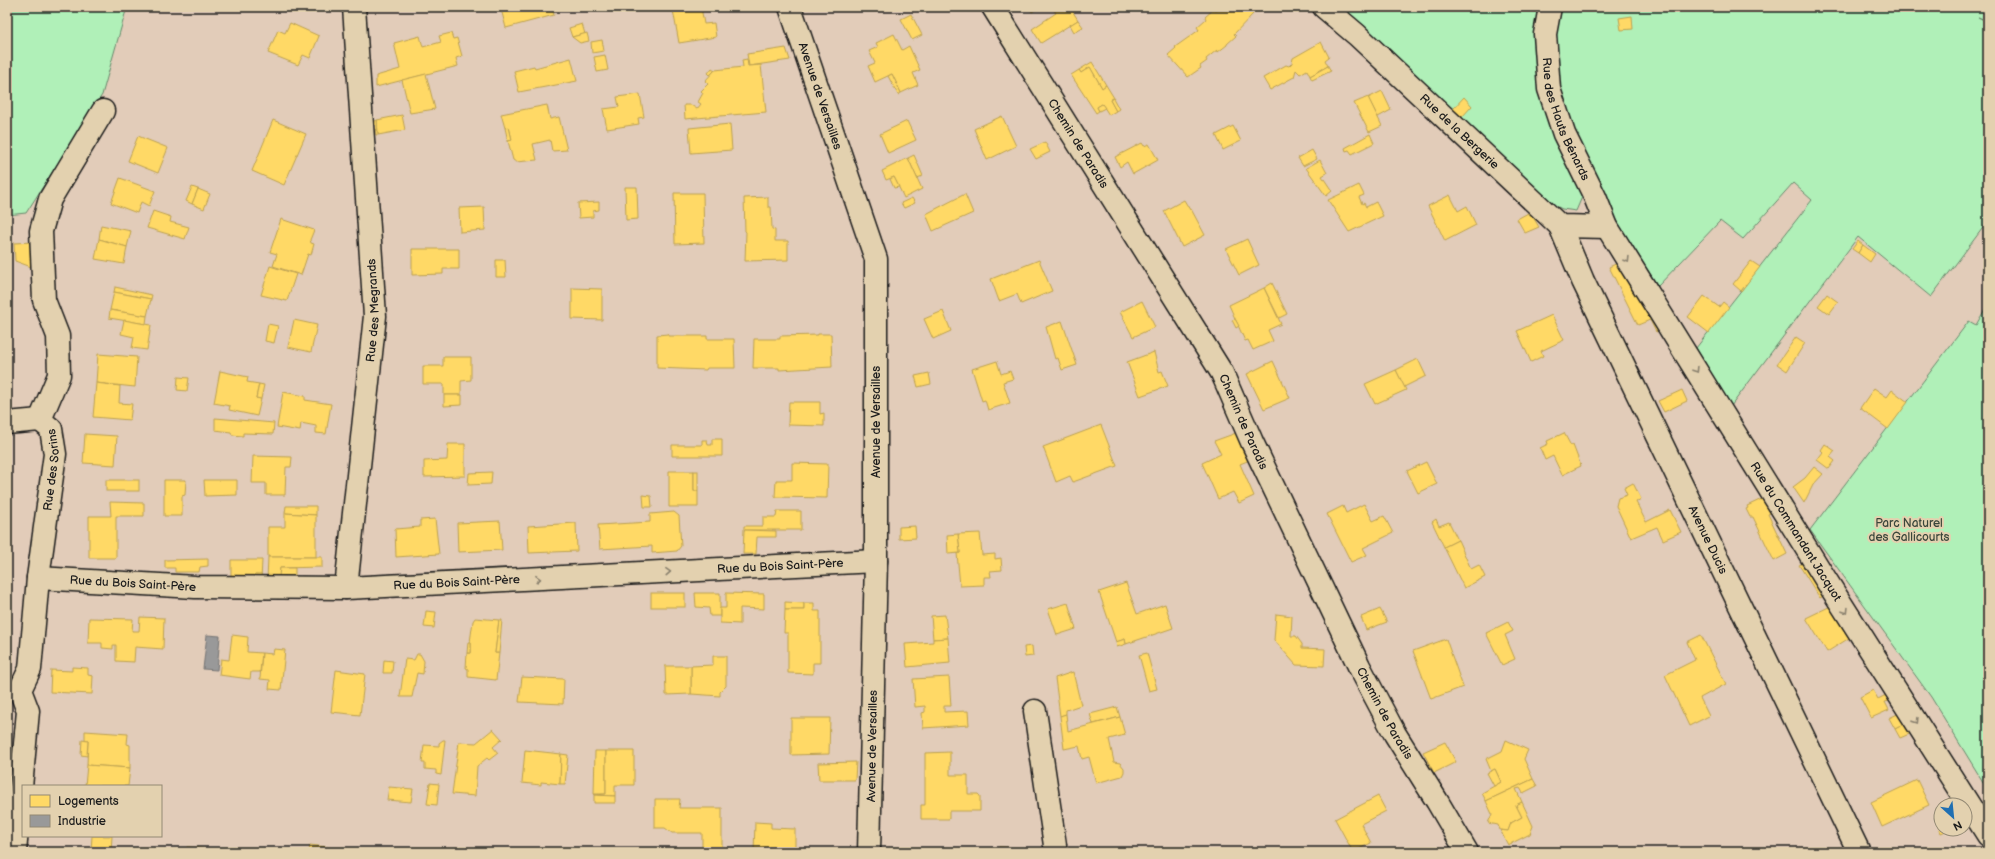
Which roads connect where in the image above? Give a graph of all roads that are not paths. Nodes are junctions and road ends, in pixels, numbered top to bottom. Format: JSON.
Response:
{"nodes":[{"id":1,"x":354,"y":7,"type":"edge"},
{"id":2,"x":790,"y":7,"type":"edge"},
{"id":3,"x":993,"y":7,"type":"edge"},
{"id":4,"x":1324,"y":7,"type":"edge"},
{"id":5,"x":1550,"y":7,"type":"edge"},
{"id":6,"x":102,"y":111,"type":"dead end"},
{"id":7,"x":1560,"y":226,"type":"junction"},
{"id":8,"x":1607,"y":227,"type":"junction"},
{"id":9,"x":40,"y":420,"type":"junction"},
{"id":10,"x":7,"y":423,"type":"edge"},
{"id":11,"x":876,"y":561,"type":"junction"},
{"id":12,"x":38,"y":578,"type":"junction"},
{"id":13,"x":346,"y":588,"type":"junction"},
{"id":14,"x":14,"y":688,"type":"edge"},
{"id":15,"x":1035,"y":711,"type":"dead end"},
{"id":16,"x":1988,"y":835,"type":"edge"},
{"id":17,"x":15,"y":852,"type":"edge"},
{"id":18,"x":869,"y":852,"type":"edge"},
{"id":19,"x":1056,"y":852,"type":"edge"},
{"id":20,"x":1467,"y":852,"type":"edge"},
{"id":21,"x":1859,"y":852,"type":"edge"}],
"edges":[{"from":1,"to":13,"type":"street","name":"Rue des Megrands"},
{"from":2,"to":11,"type":"street","name":"Avenue de Versailles"},
{"from":3,"to":20,"type":"street","name":"Chemin de Paradis"},
{"from":4,"to":7,"type":"street","name":"Rue de la Bergerie"},
{"from":5,"to":8,"type":"street","name":"Rue des Hauts Bénards"},
{"from":6,"to":9,"type":"street","name":"Rue des Sorins"},
{"from":7,"to":8,"type":"street"},
{"from":7,"to":21,"type":"street","name":"Avenue Ducis"},
{"from":8,"to":16,"type":"street","name":"Rue du Commandant Jacquot","one_way":true},
{"from":9,"to":10,"type":"street"},
{"from":9,"to":12,"type":"street","name":"Rue des Sorins"},
{"from":13,"to":11,"type":"street","name":"Rue du Bois Saint-Père","one_way":true},
{"from":11,"to":18,"type":"street","name":"Avenue de Versailles"},
{"from":12,"to":13,"type":"street","name":"Rue du Bois Saint-Père"},
{"from":12,"to":14,"type":"street","name":"Rue des Sorins"},
{"from":14,"to":17,"type":"street","name":"Rue des Sorins"},
{"from":15,"to":19,"type":"street"}]}
